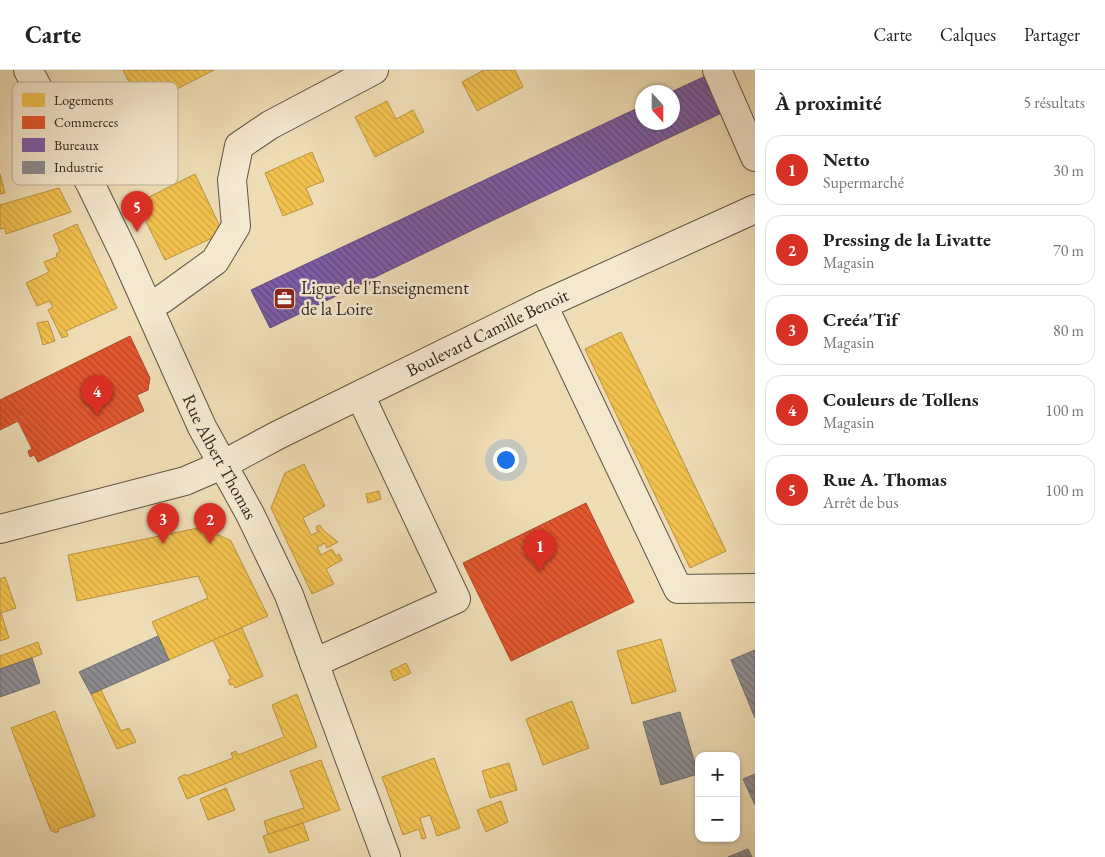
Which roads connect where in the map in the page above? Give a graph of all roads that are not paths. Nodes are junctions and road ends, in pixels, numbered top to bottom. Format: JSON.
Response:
{"nodes":[{"id":1,"x":28,"y":70,"type":"edge"},
{"id":2,"x":374,"y":70,"type":"edge"},
{"id":3,"x":716,"y":70,"type":"edge"},
{"id":4,"x":35,"y":82,"type":"edge"},
{"id":5,"x":755,"y":157,"type":"edge"},
{"id":6,"x":91,"y":185,"type":"edge"},
{"id":7,"x":755,"y":209,"type":"edge"},
{"id":8,"x":161,"y":300,"type":"dead end"},
{"id":9,"x":543,"y":306,"type":"junction"},
{"id":10,"x":360,"y":395,"type":"junction"},
{"id":11,"x":222,"y":465,"type":"junction"},
{"id":12,"x":0,"y":529,"type":"edge"},
{"id":13,"x":755,"y":588,"type":"edge"},
{"id":14,"x":314,"y":663,"type":"junction"},
{"id":15,"x":386,"y":857,"type":"edge"}],
"edges":[{"from":1,"to":4,"type":"street","name":"Rue Albert Thomas"},
{"from":2,"to":8,"type":"street"},
{"from":3,"to":5,"type":"street"},
{"from":6,"to":11,"type":"street","name":"Rue Albert Thomas"},
{"from":7,"to":9,"type":"street","name":"Boulevard Camille Benoit"},
{"from":9,"to":10,"type":"street","name":"Boulevard Camille Benoit"},
{"from":9,"to":13,"type":"street"},
{"from":10,"to":11,"type":"street","name":"Boulevard Camille Benoit"},
{"from":10,"to":14,"type":"street"},
{"from":11,"to":12,"type":"street","name":"Boulevard Camille Benoit"},
{"from":11,"to":14,"type":"street","name":"Rue Albert Thomas"},
{"from":14,"to":15,"type":"street","name":"Rue Albert Thomas"}]}
